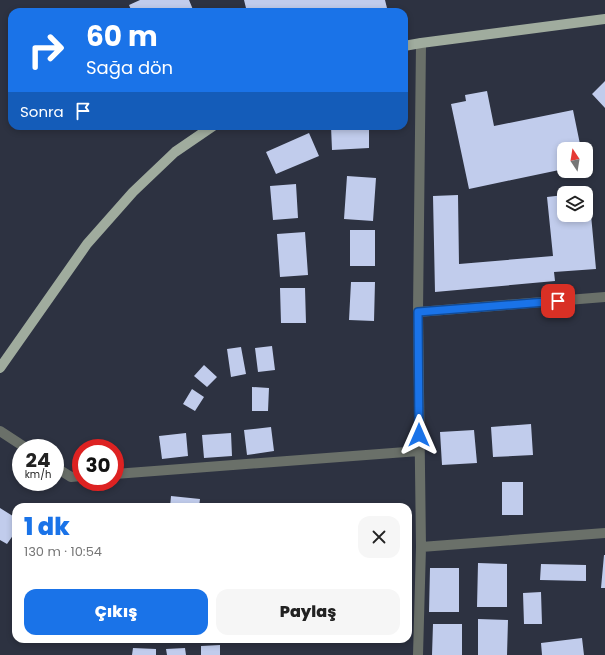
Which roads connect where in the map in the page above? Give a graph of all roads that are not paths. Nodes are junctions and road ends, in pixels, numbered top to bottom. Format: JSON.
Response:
{"nodes":[{"id":1,"x":605,"y":19,"type":"edge"},
{"id":2,"x":421,"y":43,"type":"junction"},
{"id":3,"x":408,"y":45,"type":"edge"},
{"id":4,"x":207,"y":130,"type":"edge"},
{"id":5,"x":605,"y":297,"type":"edge"},
{"id":6,"x":418,"y":312,"type":"junction"},
{"id":7,"x":0,"y":368,"type":"edge"},
{"id":8,"x":0,"y":431,"type":"edge"},
{"id":9,"x":12,"y":439,"type":"edge"},
{"id":10,"x":419,"y":451,"type":"junction"},
{"id":11,"x":124,"y":473,"type":"edge"},
{"id":12,"x":605,"y":533,"type":"edge"},
{"id":13,"x":420,"y":547,"type":"junction"},
{"id":14,"x":418,"y":655,"type":"edge"}],
"edges":[{"from":1,"to":2,"type":"main road"},
{"from":2,"to":3,"type":"main road"},
{"from":2,"to":6,"type":"street"},
{"from":4,"to":7,"type":"main road"},
{"from":5,"to":6,"type":"street"},
{"from":6,"to":10,"type":"street"},
{"from":8,"to":9,"type":"street"},
{"from":10,"to":11,"type":"street"},
{"from":10,"to":13,"type":"street"},
{"from":12,"to":13,"type":"street"},
{"from":13,"to":14,"type":"street"}]}
